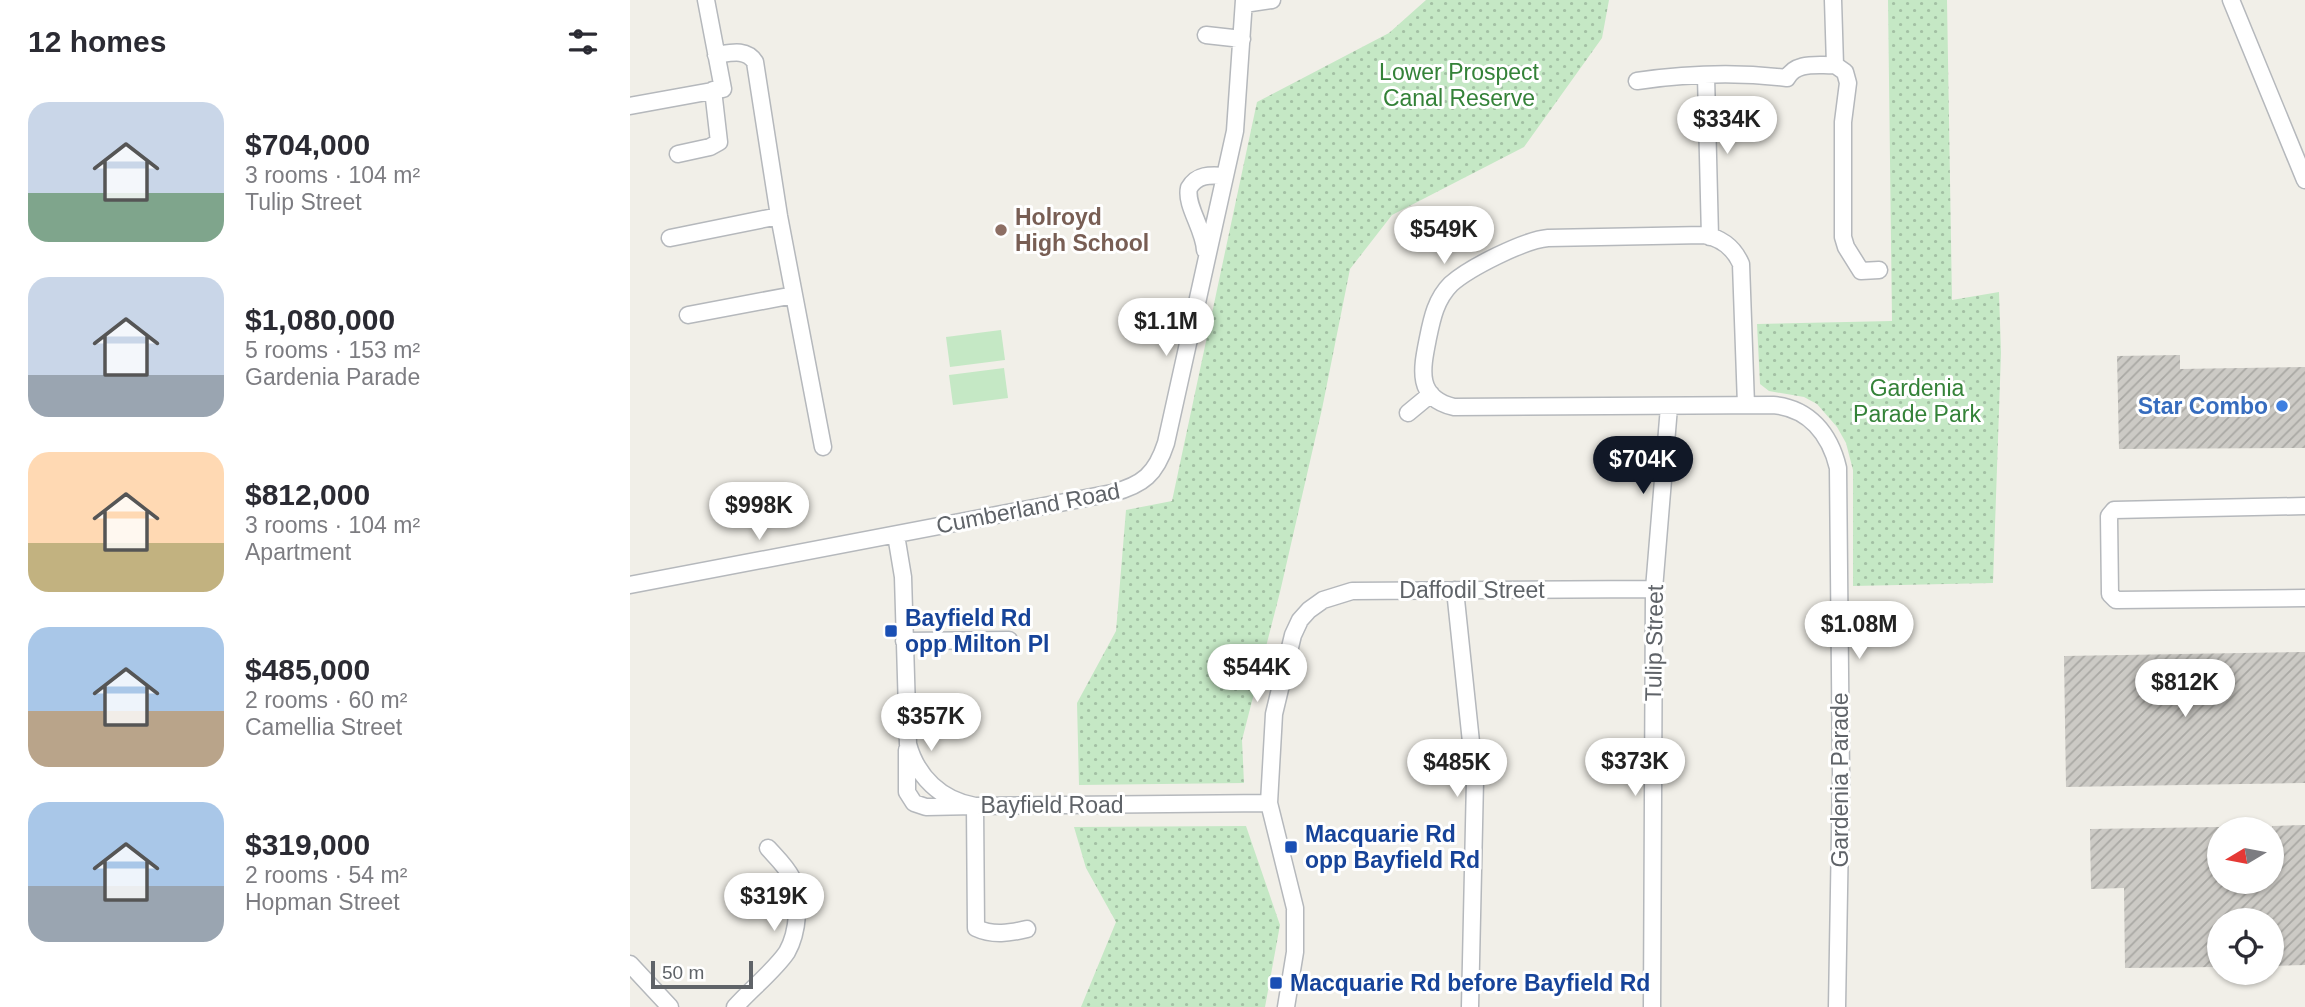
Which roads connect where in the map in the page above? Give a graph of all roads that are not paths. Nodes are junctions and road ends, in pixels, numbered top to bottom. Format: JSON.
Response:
{"nodes":[{"id":1,"x":706,"y":0,"type":"edge"},
{"id":2,"x":1272,"y":0,"type":"edge"},
{"id":3,"x":1833,"y":0,"type":"edge"},
{"id":4,"x":2231,"y":0,"type":"edge"},
{"id":5,"x":1244,"y":2,"type":"edge"},
{"id":6,"x":1206,"y":35,"type":"dead end"},
{"id":7,"x":1242,"y":39,"type":"junction"},
{"id":8,"x":716,"y":55,"type":"junction"},
{"id":9,"x":1835,"y":65,"type":"junction"},
{"id":10,"x":1706,"y":76,"type":"junction"},
{"id":11,"x":1637,"y":81,"type":"dead end"},
{"id":12,"x":713,"y":90,"type":"junction"},
{"id":13,"x":630,"y":106,"type":"edge"},
{"id":14,"x":678,"y":154,"type":"dead end"},
{"id":15,"x":1225,"y":176,"type":"junction"},
{"id":16,"x":2305,"y":180,"type":"edge"},
{"id":17,"x":779,"y":216,"type":"junction"},
{"id":18,"x":1710,"y":237,"type":"junction"},
{"id":19,"x":670,"y":238,"type":"dead end"},
{"id":20,"x":1205,"y":263,"type":"junction"},
{"id":21,"x":1879,"y":270,"type":"dead end"},
{"id":22,"x":794,"y":295,"type":"junction"},
{"id":23,"x":688,"y":315,"type":"dead end"},
{"id":24,"x":1431,"y":394,"type":"junction"},
{"id":25,"x":1746,"y":405,"type":"junction"},
{"id":26,"x":1670,"y":407,"type":"junction"},
{"id":27,"x":1408,"y":413,"type":"dead end"},
{"id":28,"x":823,"y":447,"type":"dead end"},
{"id":29,"x":2305,"y":506,"type":"edge"},
{"id":30,"x":896,"y":534,"type":"junction"},
{"id":31,"x":630,"y":584,"type":"edge"},
{"id":32,"x":1654,"y":589,"type":"junction"},
{"id":33,"x":1455,"y":590,"type":"junction"},
{"id":34,"x":2305,"y":598,"type":"edge"},
{"id":35,"x":1009,"y":640,"type":"dead end"},
{"id":36,"x":904,"y":641,"type":"junction"},
{"id":37,"x":906,"y":732,"type":"junction"},
{"id":38,"x":1269,"y":803,"type":"junction"},
{"id":39,"x":975,"y":806,"type":"junction"},
{"id":40,"x":768,"y":848,"type":"dead end"},
{"id":41,"x":1027,"y":929,"type":"dead end"},
{"id":42,"x":630,"y":964,"type":"edge"},
{"id":43,"x":670,"y":1007,"type":"edge"},
{"id":44,"x":735,"y":1007,"type":"edge"},
{"id":45,"x":1286,"y":1007,"type":"edge"},
{"id":46,"x":1470,"y":1007,"type":"edge"},
{"id":47,"x":1652,"y":1007,"type":"edge"},
{"id":48,"x":1838,"y":1007,"type":"edge"}],
"edges":[{"from":1,"to":8,"type":"street"},
{"from":2,"to":5,"type":"street"},
{"from":3,"to":9,"type":"street"},
{"from":4,"to":16,"type":"street"},
{"from":5,"to":7,"type":"street","name":"Cumberland Road"},
{"from":6,"to":7,"type":"street"},
{"from":7,"to":15,"type":"street","name":"Cumberland Road"},
{"from":8,"to":12,"type":"street"},
{"from":8,"to":17,"type":"street"},
{"from":9,"to":10,"type":"street"},
{"from":9,"to":21,"type":"street"},
{"from":10,"to":11,"type":"street"},
{"from":10,"to":18,"type":"street"},
{"from":12,"to":13,"type":"street"},
{"from":12,"to":14,"type":"street"},
{"from":15,"to":20,"type":"street","name":"Cumberland Road"},
{"from":15,"to":20,"type":"street"},
{"from":17,"to":19,"type":"street"},
{"from":17,"to":22,"type":"street"},
{"from":18,"to":24,"type":"street"},
{"from":18,"to":25,"type":"street"},
{"from":20,"to":30,"type":"street","name":"Cumberland Road"},
{"from":22,"to":23,"type":"street"},
{"from":22,"to":28,"type":"street"},
{"from":24,"to":26,"type":"street","name":"Gardenia Parade"},
{"from":24,"to":27,"type":"street"},
{"from":25,"to":26,"type":"street","name":"Gardenia Parade"},
{"from":25,"to":48,"type":"street","name":"Gardenia Parade"},
{"from":26,"to":32,"type":"street","name":"Tulip Street"},
{"from":29,"to":34,"type":"street"},
{"from":30,"to":31,"type":"street","name":"Cumberland Road"},
{"from":30,"to":36,"type":"street","name":"Bayfield Road"},
{"from":32,"to":33,"type":"street","name":"Daffodil Street"},
{"from":32,"to":47,"type":"street","name":"Tulip Street"},
{"from":33,"to":38,"type":"street","name":"Daffodil Street"},
{"from":33,"to":46,"type":"street"},
{"from":35,"to":36,"type":"street"},
{"from":36,"to":37,"type":"street","name":"Bayfield Road"},
{"from":37,"to":39,"type":"street","name":"Bayfield Road"},
{"from":37,"to":39,"type":"street"},
{"from":38,"to":39,"type":"street","name":"Bayfield Road"},
{"from":38,"to":45,"type":"street"},
{"from":39,"to":41,"type":"street"},
{"from":40,"to":44,"type":"street"},
{"from":42,"to":43,"type":"street"}]}
